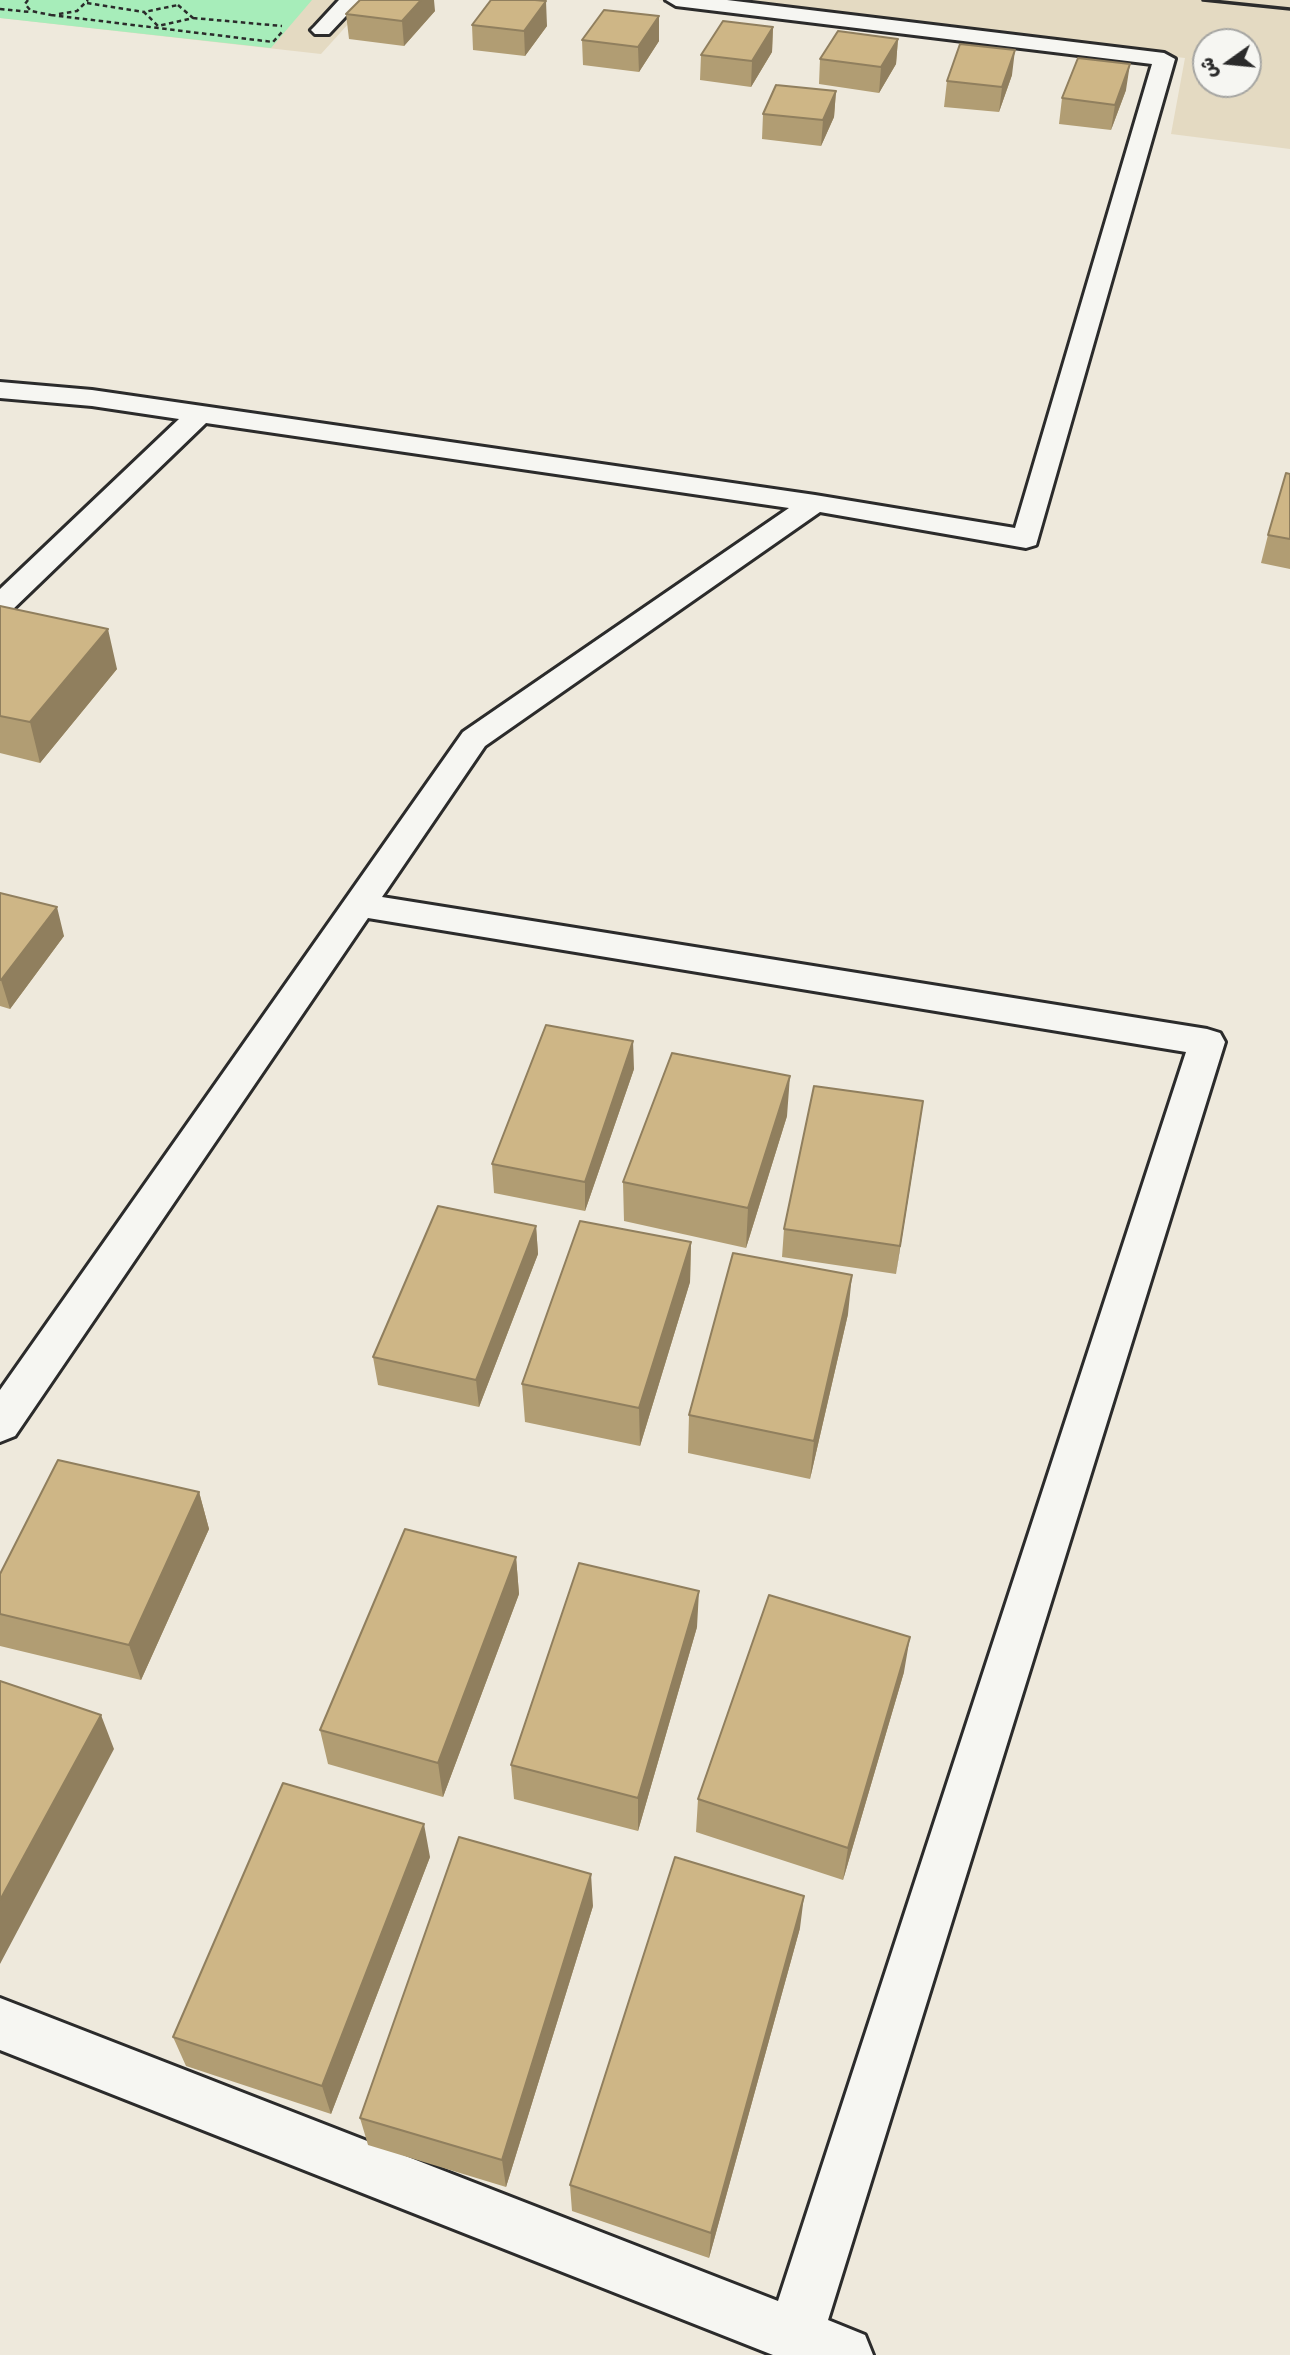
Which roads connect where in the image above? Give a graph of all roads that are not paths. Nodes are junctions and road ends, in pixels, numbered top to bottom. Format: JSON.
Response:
{"nodes":[{"id":1,"x":352,"y":0,"type":"edge"},
{"id":2,"x":676,"y":0,"type":"edge"},
{"id":3,"x":322,"y":30,"type":"dead end"},
{"id":4,"x":0,"y":390,"type":"edge"},
{"id":5,"x":199,"y":414,"type":"junction"},
{"id":6,"x":815,"y":503,"type":"junction"},
{"id":7,"x":0,"y":605,"type":"edge"},
{"id":8,"x":359,"y":905,"type":"junction"},
{"id":9,"x":0,"y":1424,"type":"edge"},
{"id":10,"x":0,"y":2024,"type":"edge"},
{"id":11,"x":795,"y":2335,"type":"junction"},
{"id":12,"x":845,"y":2355,"type":"edge"}],
"edges":[{"from":1,"to":3,"type":"street"},
{"from":2,"to":6,"type":"street"},
{"from":4,"to":5,"type":"street"},
{"from":5,"to":6,"type":"street"},
{"from":5,"to":7,"type":"street"},
{"from":6,"to":8,"type":"street"},
{"from":8,"to":9,"type":"street"},
{"from":8,"to":11,"type":"street"},
{"from":10,"to":11,"type":"street"},
{"from":11,"to":12,"type":"street"}]}
